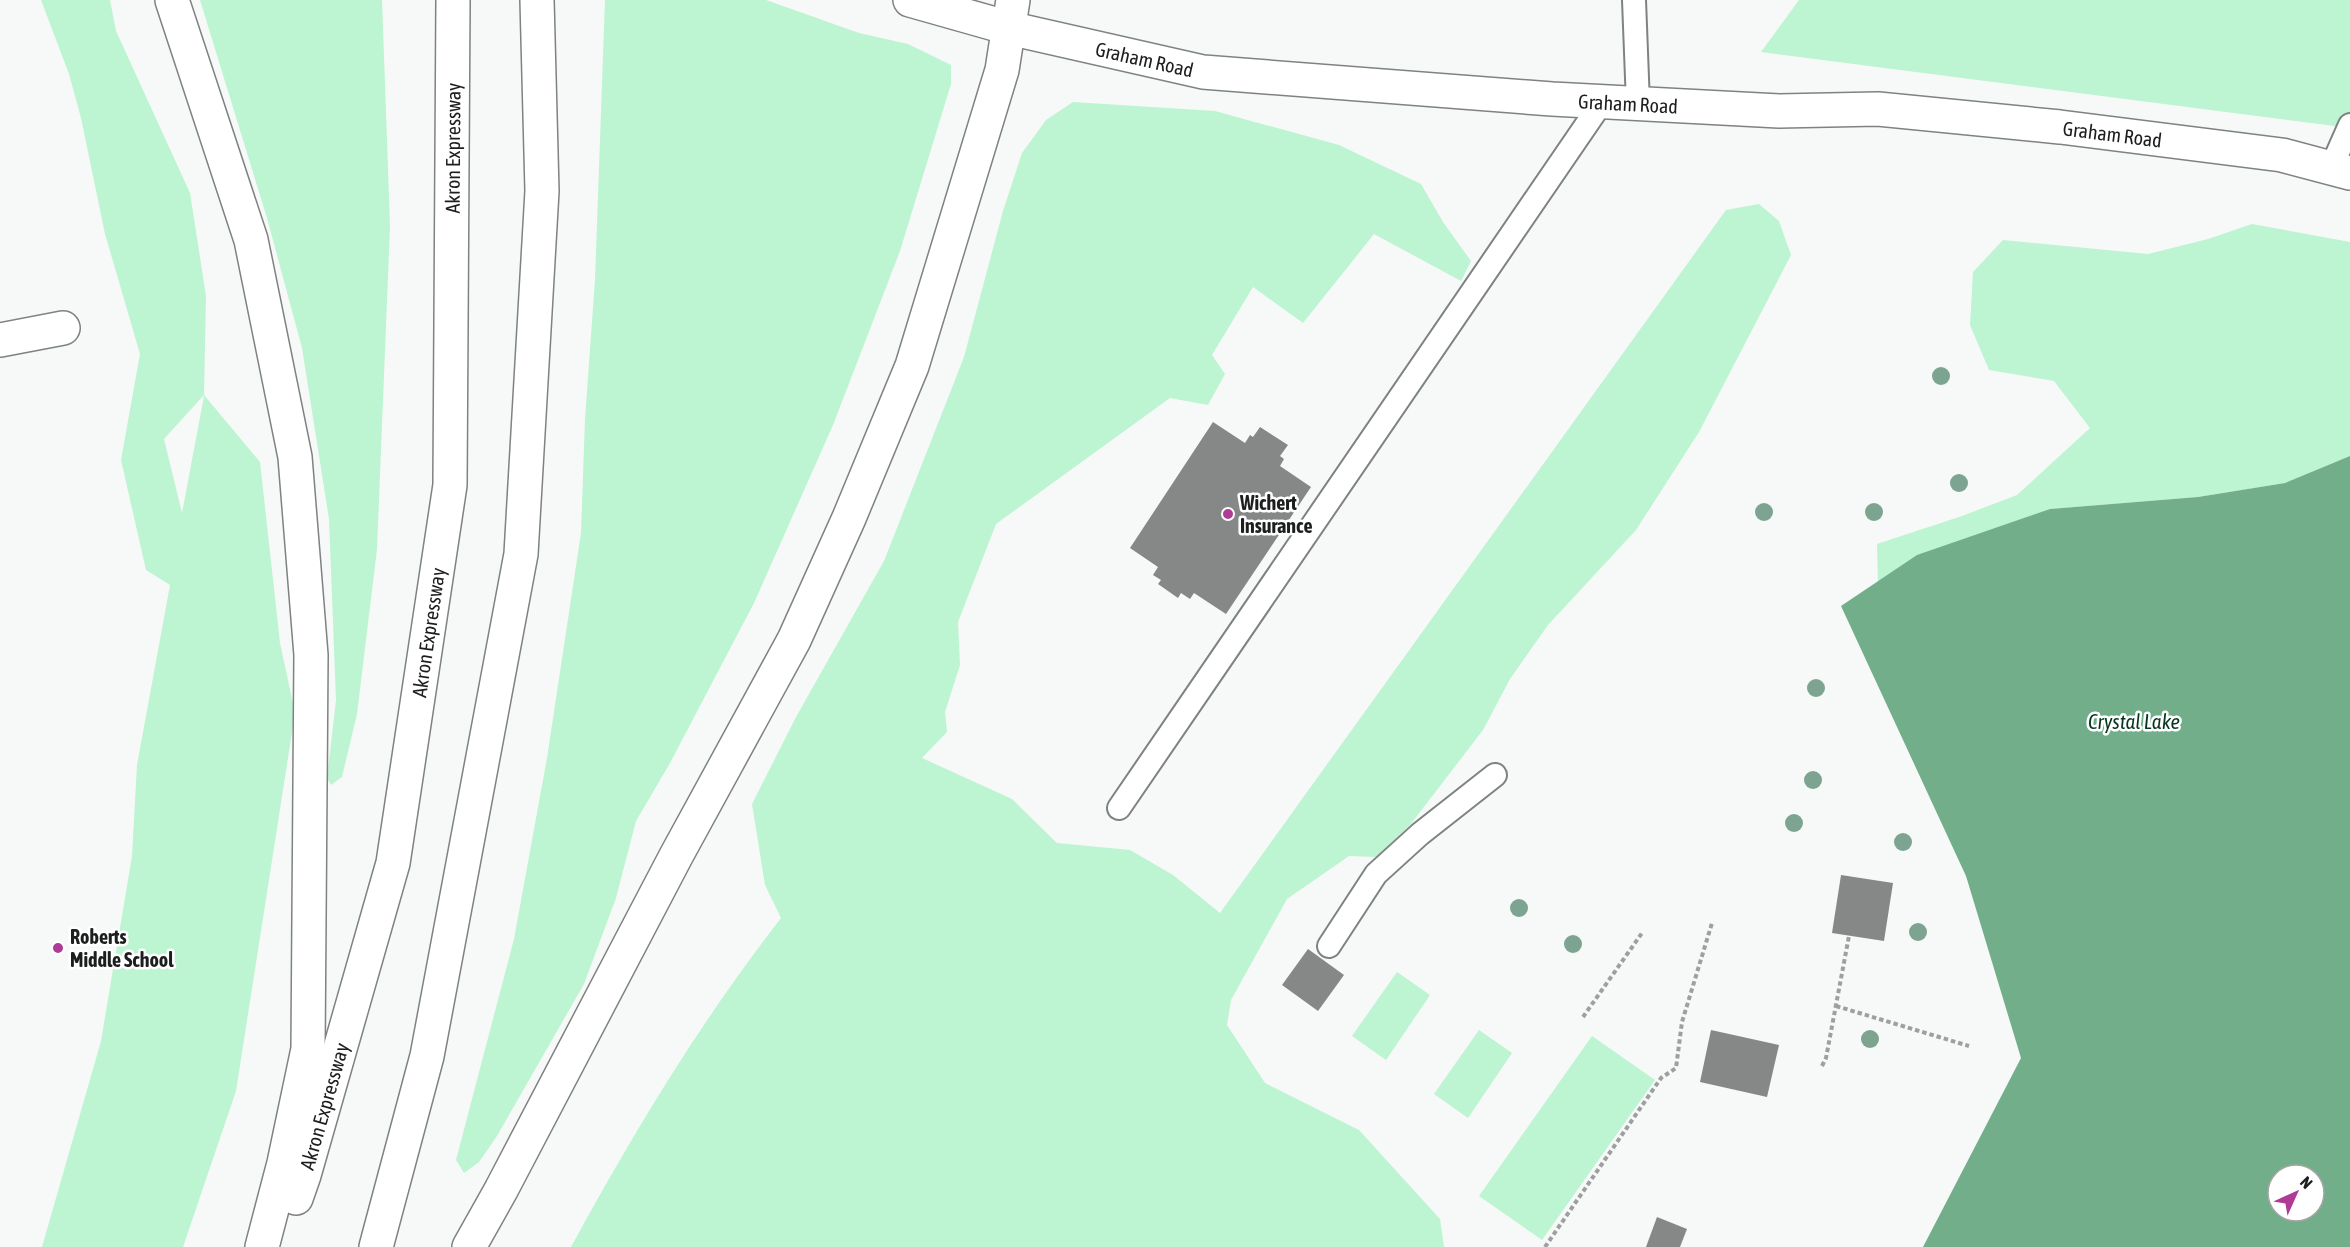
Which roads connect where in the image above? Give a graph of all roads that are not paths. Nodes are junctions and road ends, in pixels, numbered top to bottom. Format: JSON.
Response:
{"nodes":[{"id":1,"x":172,"y":0,"type":"edge"},
{"id":2,"x":453,"y":0,"type":"edge"},
{"id":3,"x":537,"y":0,"type":"edge"},
{"id":4,"x":910,"y":0,"type":"edge"},
{"id":5,"x":1634,"y":0,"type":"edge"},
{"id":6,"x":1011,"y":14,"type":"edge"},
{"id":7,"x":1602,"y":102,"type":"junction"},
{"id":8,"x":1638,"y":104,"type":"junction"},
{"id":9,"x":2350,"y":125,"type":"edge"},
{"id":10,"x":2341,"y":171,"type":"edge"},
{"id":11,"x":63,"y":328,"type":"dead end"},
{"id":12,"x":0,"y":340,"type":"edge"},
{"id":13,"x":1495,"y":775,"type":"dead end"},
{"id":14,"x":1119,"y":808,"type":"dead end"},
{"id":15,"x":1329,"y":946,"type":"dead end"},
{"id":16,"x":262,"y":1247,"type":"edge"},
{"id":17,"x":278,"y":1247,"type":"edge"},
{"id":18,"x":376,"y":1247,"type":"edge"},
{"id":19,"x":469,"y":1247,"type":"edge"}],
"edges":[{"from":1,"to":16,"type":"main road"},
{"from":2,"to":17,"type":"main road","name":"Akron Expressway"},
{"from":3,"to":18,"type":"main road"},
{"from":4,"to":6,"type":"main road","name":"Graham Road"},
{"from":5,"to":8,"type":"lane"},
{"from":6,"to":7,"type":"main road","name":"Graham Road"},
{"from":6,"to":19,"type":"main road"},
{"from":7,"to":8,"type":"main road","name":"Graham Road"},
{"from":7,"to":14,"type":"lane"},
{"from":8,"to":10,"type":"main road","name":"Graham Road"},
{"from":9,"to":10,"type":"lane"},
{"from":11,"to":12,"type":"main road"},
{"from":13,"to":15,"type":"lane"}]}
